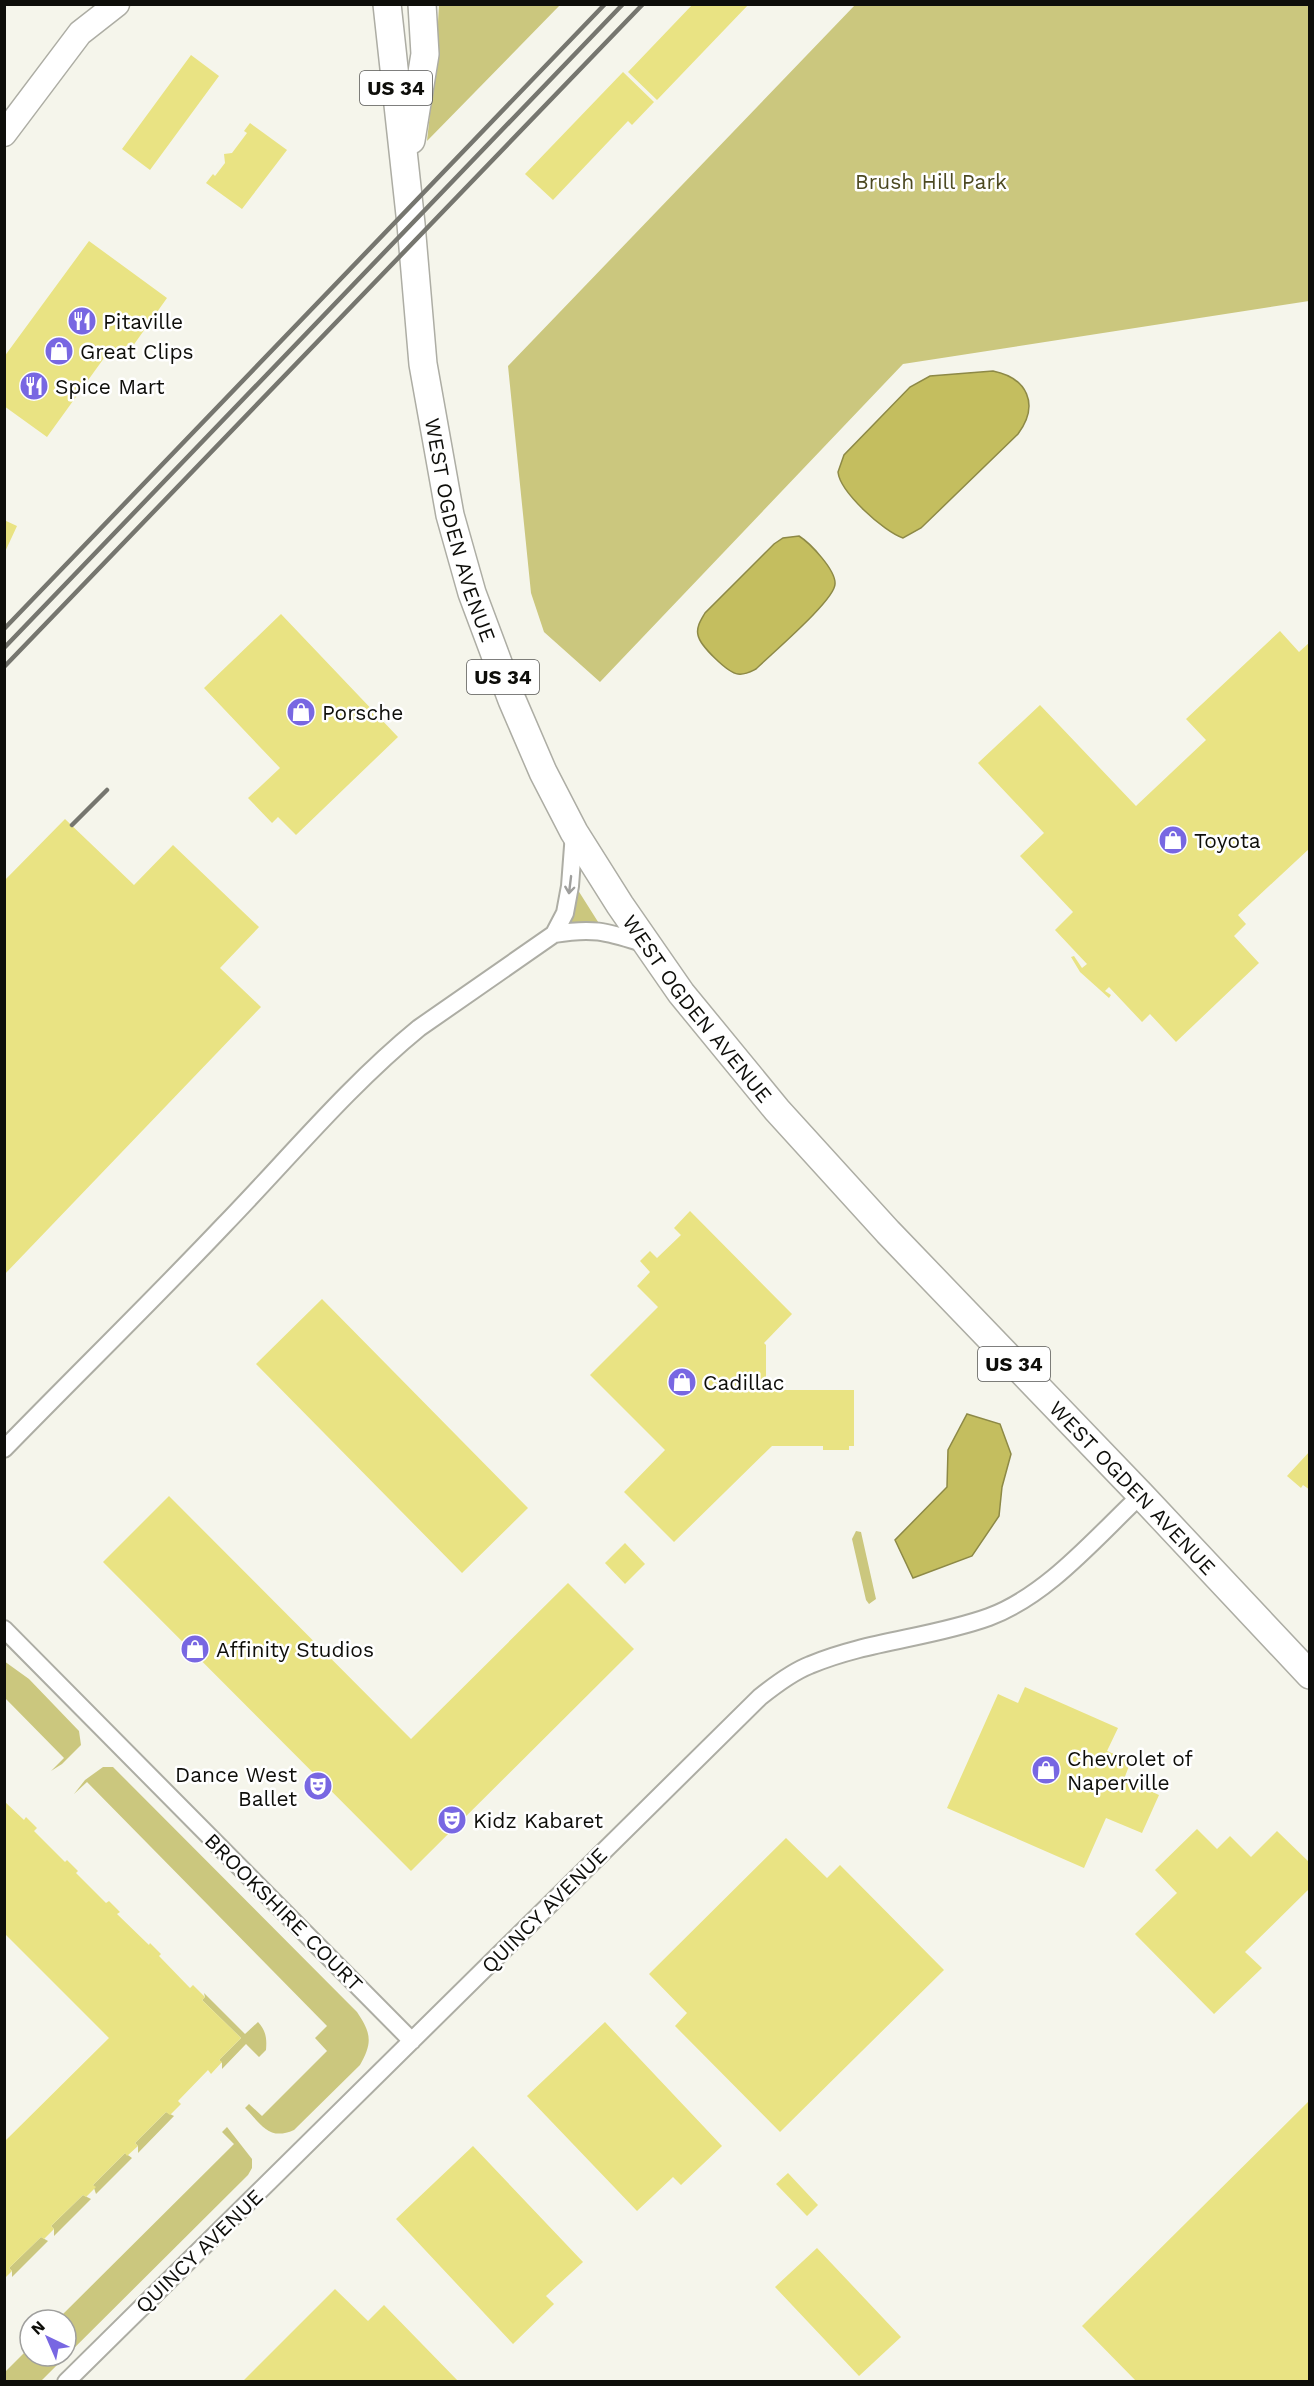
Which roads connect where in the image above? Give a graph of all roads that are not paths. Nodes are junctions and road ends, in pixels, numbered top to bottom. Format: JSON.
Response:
{"nodes":[{"id":1,"x":85,"y":4,"type":"edge"},
{"id":2,"x":117,"y":4,"type":"edge"},
{"id":3,"x":387,"y":4,"type":"edge"},
{"id":4,"x":422,"y":4,"type":"edge"},
{"id":5,"x":80,"y":33,"type":"junction"},
{"id":6,"x":4,"y":134,"type":"edge"},
{"id":7,"x":406,"y":171,"type":"junction"},
{"id":8,"x":574,"y":832,"type":"junction"},
{"id":9,"x":554,"y":934,"type":"junction"},
{"id":10,"x":646,"y":944,"type":"junction"},
{"id":11,"x":4,"y":1449,"type":"edge"},
{"id":12,"x":1141,"y":1495,"type":"junction"},
{"id":13,"x":4,"y":1629,"type":"edge"},
{"id":14,"x":1310,"y":1675,"type":"edge"},
{"id":15,"x":412,"y":2041,"type":"junction"},
{"id":16,"x":66,"y":2382,"type":"edge"}],
"edges":[{"from":1,"to":5,"type":"main road"},
{"from":2,"to":5,"type":"main road"},
{"from":3,"to":7,"type":"main road","name":"WEST OGDEN AVENUE","number":"US 34"},
{"from":4,"to":7,"type":"main road","name":"WEST OGDEN AVENUE","number":"US 34"},
{"from":5,"to":6,"type":"main road"},
{"from":7,"to":8,"type":"main road","name":"WEST OGDEN AVENUE","number":"US 34"},
{"from":8,"to":9,"type":"street","one_way":true},
{"from":8,"to":10,"type":"main road","name":"WEST OGDEN AVENUE","number":"US 34"},
{"from":9,"to":10,"type":"street"},
{"from":9,"to":11,"type":"street"},
{"from":10,"to":12,"type":"main road","name":"WEST OGDEN AVENUE","number":"US 34"},
{"from":12,"to":14,"type":"main road","name":"WEST OGDEN AVENUE","number":"US 34"},
{"from":12,"to":15,"type":"street","name":"QUINCY AVENUE"},
{"from":13,"to":15,"type":"street","name":"BROOKSHIRE COURT"},
{"from":15,"to":16,"type":"street","name":"QUINCY AVENUE"}]}
